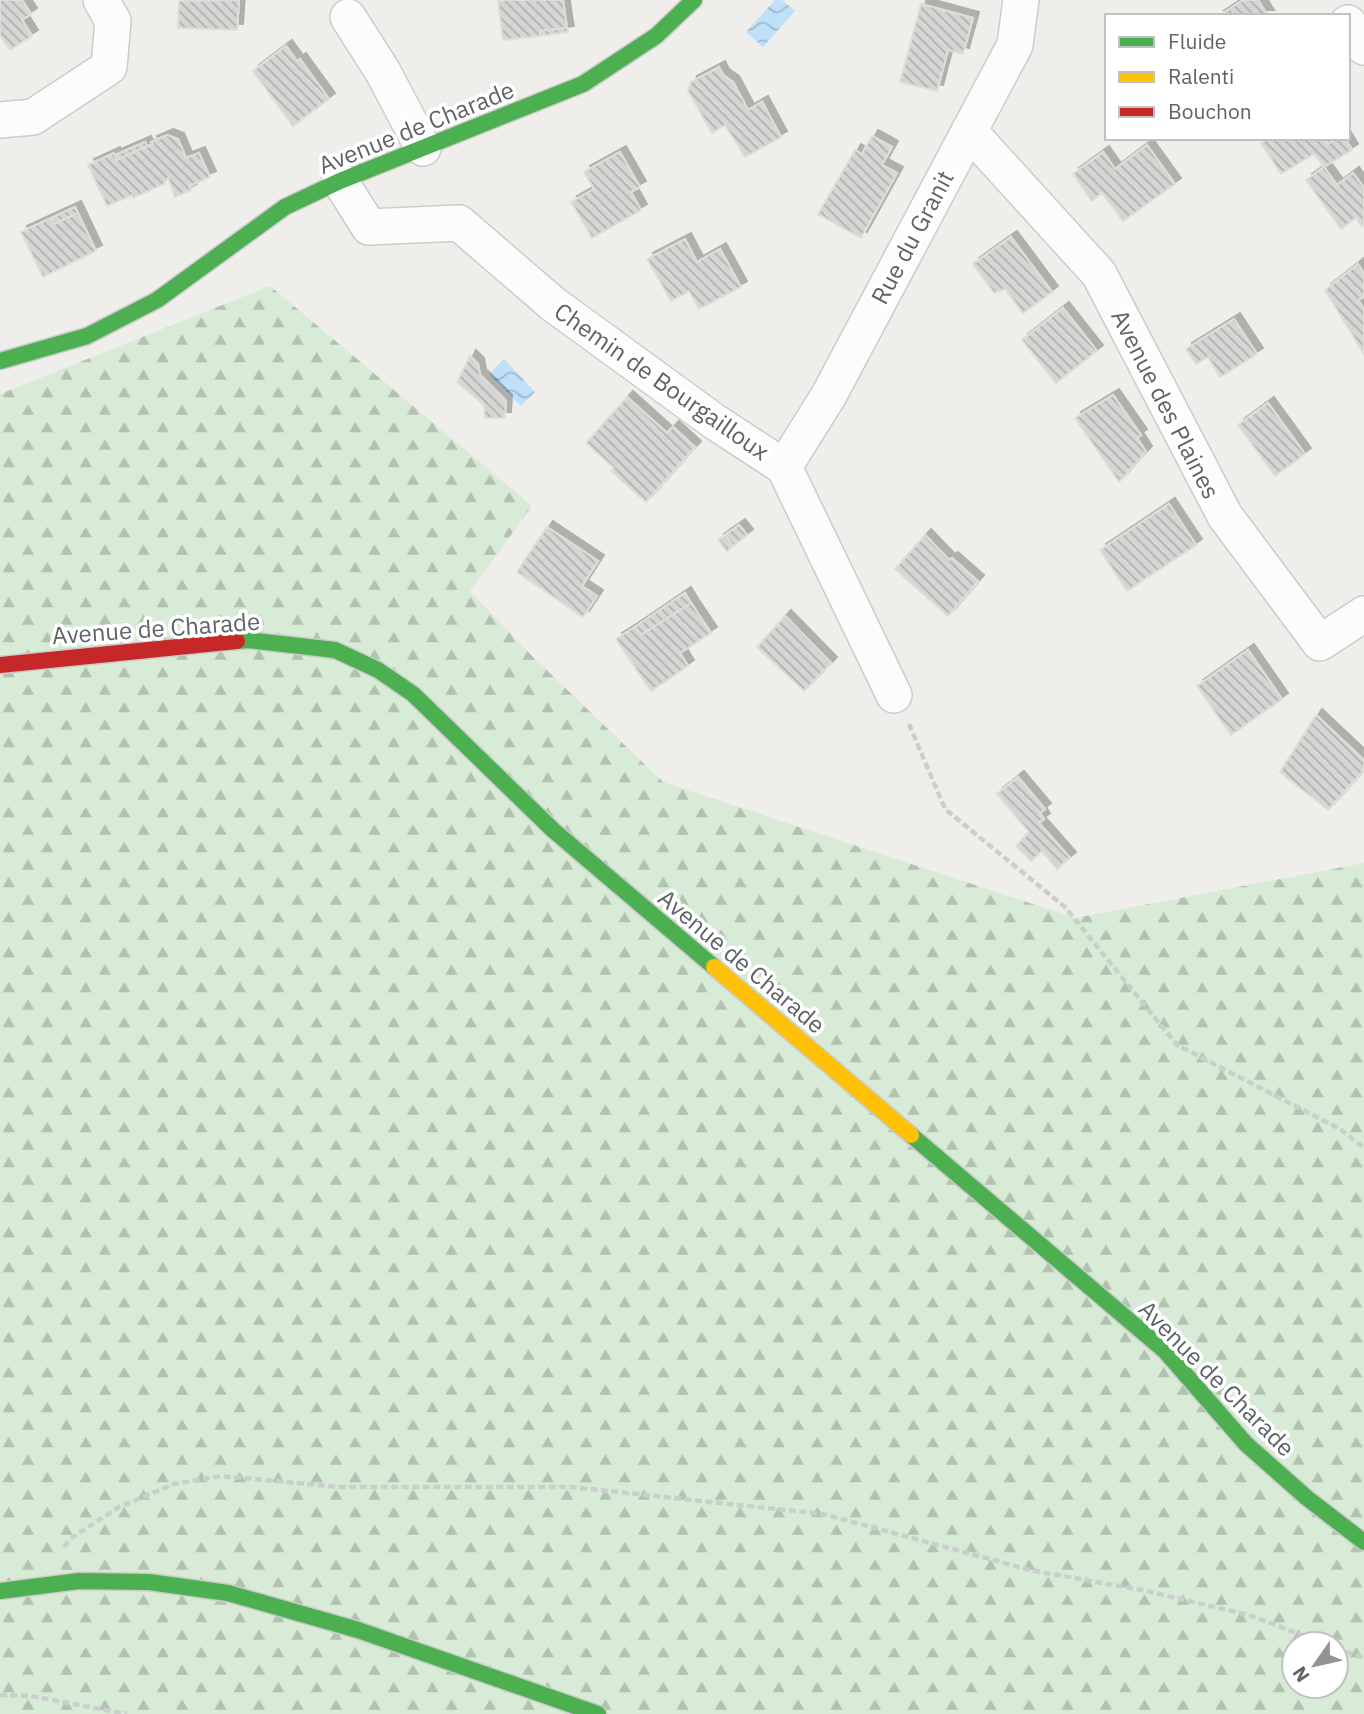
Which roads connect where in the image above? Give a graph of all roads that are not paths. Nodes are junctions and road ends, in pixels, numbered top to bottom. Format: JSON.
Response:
{"nodes":[{"id":1,"x":101,"y":0,"type":"edge"},
{"id":2,"x":694,"y":0,"type":"edge"},
{"id":3,"x":1021,"y":0,"type":"edge"},
{"id":4,"x":348,"y":17,"type":"dead end"},
{"id":5,"x":1350,"y":26,"type":"edge"},
{"id":6,"x":1364,"y":47,"type":"edge"},
{"id":7,"x":0,"y":120,"type":"edge"},
{"id":8,"x":969,"y":131,"type":"junction"},
{"id":9,"x":423,"y":148,"type":"junction"},
{"id":10,"x":341,"y":181,"type":"junction"},
{"id":11,"x":0,"y":361,"type":"edge"},
{"id":12,"x":784,"y":467,"type":"junction"},
{"id":13,"x":1364,"y":614,"type":"edge"},
{"id":14,"x":0,"y":665,"type":"edge"},
{"id":15,"x":894,"y":695,"type":"road end"},
{"id":16,"x":1364,"y":1542,"type":"edge"},
{"id":17,"x":0,"y":1591,"type":"edge"},
{"id":18,"x":598,"y":1714,"type":"edge"}],
"edges":[{"from":1,"to":7,"type":"street"},
{"from":2,"to":9,"type":"street","name":"Avenue de Charade"},
{"from":3,"to":8,"type":"street","name":"Rue du Granit"},
{"from":4,"to":9,"type":"street"},
{"from":5,"to":6,"type":"street"},
{"from":8,"to":12,"type":"street","name":"Rue du Granit"},
{"from":8,"to":13,"type":"street","name":"Avenue des Plaines"},
{"from":9,"to":10,"type":"street","name":"Avenue de Charade"},
{"from":10,"to":11,"type":"street","name":"Avenue de Charade"},
{"from":10,"to":12,"type":"street","name":"Chemin de Bourgailloux"},
{"from":12,"to":15,"type":"street","name":"Chemin de Bourgailloux"},
{"from":14,"to":16,"type":"street","name":"Avenue de Charade"},
{"from":17,"to":18,"type":"street"}]}
